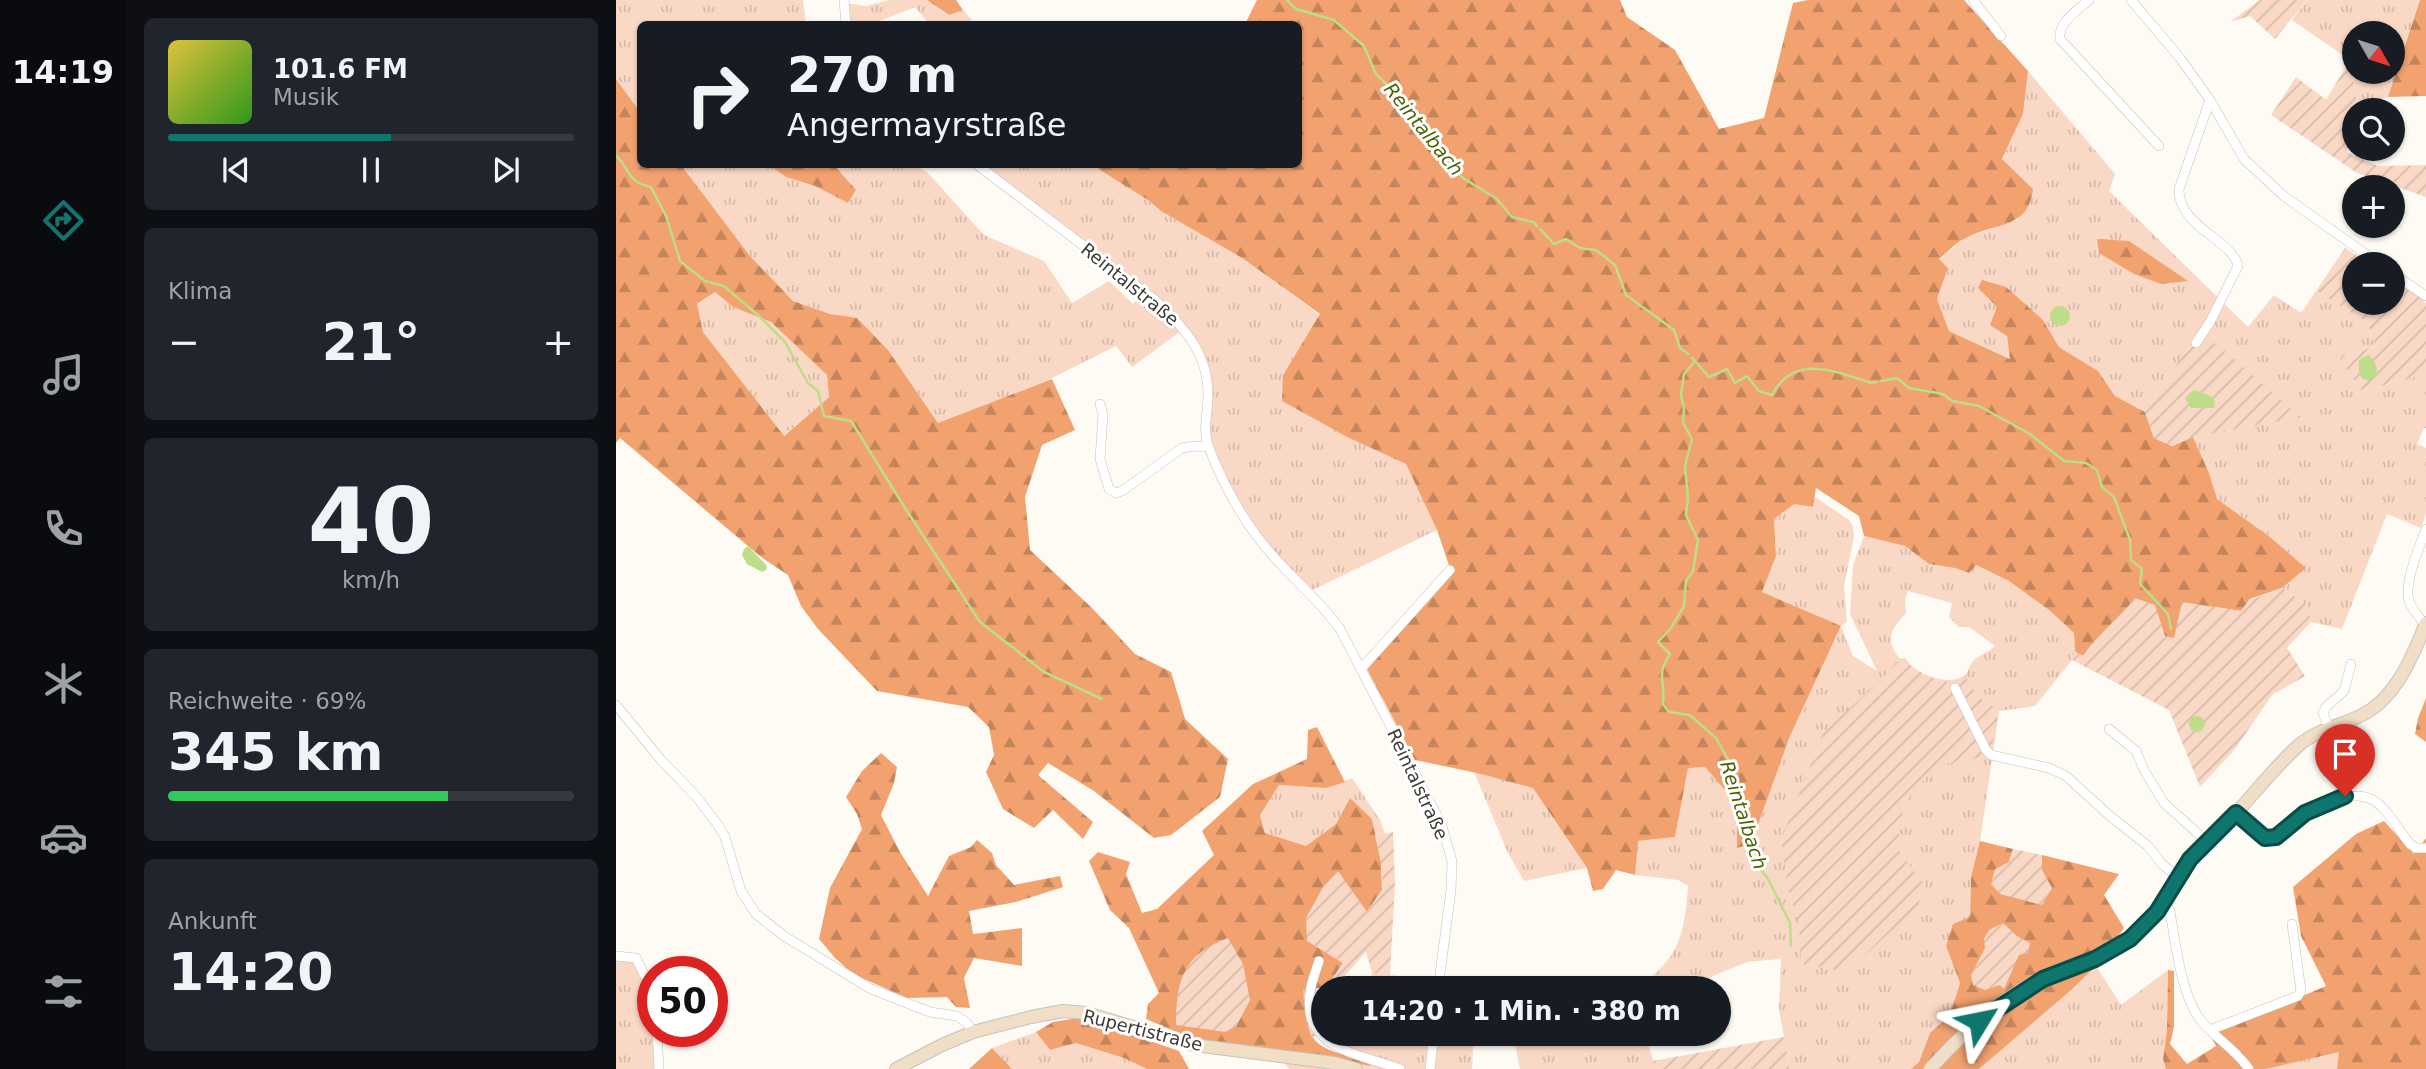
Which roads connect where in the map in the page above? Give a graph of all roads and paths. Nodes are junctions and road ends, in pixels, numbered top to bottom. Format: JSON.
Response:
{"nodes":[{"id":1,"x":844,"y":0,"type":"edge"},
{"id":2,"x":1973,"y":0,"type":"edge"},
{"id":3,"x":2089,"y":0,"type":"edge"},
{"id":4,"x":2130,"y":0,"type":"edge"},
{"id":5,"x":846,"y":21,"type":"edge"},
{"id":6,"x":2001,"y":36,"type":"dead end"},
{"id":7,"x":2210,"y":100,"type":"junction"},
{"id":8,"x":2159,"y":146,"type":"dead end"},
{"id":9,"x":981,"y":168,"type":"edge"},
{"id":10,"x":2363,"y":252,"type":"edge"},
{"id":11,"x":2405,"y":282,"type":"edge"},
{"id":12,"x":2426,"y":296,"type":"edge"},
{"id":13,"x":2196,"y":342,"type":"dead end"},
{"id":14,"x":1100,"y":404,"type":"dead end"},
{"id":15,"x":1209,"y":447,"type":"junction"},
{"id":16,"x":2426,"y":529,"type":"edge"},
{"id":17,"x":1450,"y":570,"type":"dead end"},
{"id":18,"x":2426,"y":624,"type":"edge"},
{"id":19,"x":2351,"y":664,"type":"dead end"},
{"id":20,"x":1362,"y":669,"type":"junction"},
{"id":21,"x":1955,"y":688,"type":"dead end"},
{"id":22,"x":616,"y":705,"type":"edge"},
{"id":23,"x":2329,"y":728,"type":"junction"},
{"id":24,"x":2109,"y":729,"type":"dead end"},
{"id":25,"x":2236,"y":813,"type":"junction"},
{"id":26,"x":2206,"y":841,"type":"junction"},
{"id":27,"x":2426,"y":848,"type":"edge"},
{"id":28,"x":2178,"y":877,"type":"junction"},
{"id":29,"x":2165,"y":900,"type":"junction"},
{"id":30,"x":2291,"y":924,"type":"dead end"},
{"id":31,"x":616,"y":956,"type":"edge"},
{"id":32,"x":637,"y":960,"type":"edge"},
{"id":33,"x":1319,"y":961,"type":"dead end"},
{"id":34,"x":1440,"y":976,"type":"edge"},
{"id":35,"x":2210,"y":1030,"type":"junction"},
{"id":36,"x":973,"y":1032,"type":"junction"},
{"id":37,"x":1433,"y":1046,"type":"edge"},
{"id":38,"x":658,"y":1047,"type":"edge"},
{"id":39,"x":659,"y":1069,"type":"edge"},
{"id":40,"x":896,"y":1069,"type":"edge"},
{"id":41,"x":1356,"y":1069,"type":"edge"},
{"id":42,"x":1400,"y":1069,"type":"edge"},
{"id":43,"x":1430,"y":1069,"type":"edge"},
{"id":44,"x":1930,"y":1069,"type":"edge"},
{"id":45,"x":2249,"y":1069,"type":"edge"}],
"edges":[{"from":1,"to":5,"type":"street"},
{"from":2,"to":6,"type":"street"},
{"from":3,"to":8,"type":"street"},
{"from":4,"to":7,"type":"street"},
{"from":7,"to":10,"type":"street"},
{"from":7,"to":13,"type":"street"},
{"from":9,"to":15,"type":"street","name":"Reintalstraße"},
{"from":11,"to":12,"type":"street"},
{"from":14,"to":15,"type":"street"},
{"from":15,"to":20,"type":"street","name":"Reintalstraße"},
{"from":16,"to":18,"type":"street"},
{"from":17,"to":20,"type":"street"},
{"from":18,"to":23,"type":"main road"},
{"from":19,"to":23,"type":"street"},
{"from":20,"to":34,"type":"street","name":"Reintalstraße"},
{"from":21,"to":28,"type":"street"},
{"from":22,"to":36,"type":"street"},
{"from":23,"to":25,"type":"main road"},
{"from":24,"to":26,"type":"street"},
{"from":25,"to":26,"type":"main road"},
{"from":25,"to":27,"type":"street"},
{"from":26,"to":28,"type":"main road"},
{"from":28,"to":29,"type":"main road"},
{"from":29,"to":35,"type":"street"},
{"from":29,"to":44,"type":"main road"},
{"from":30,"to":35,"type":"street"},
{"from":31,"to":32,"type":"street"},
{"from":33,"to":42,"type":"street"},
{"from":35,"to":45,"type":"street"},
{"from":36,"to":40,"type":"main road","name":"Rupertistraße"},
{"from":36,"to":41,"type":"main road","name":"Rupertistraße"},
{"from":37,"to":43,"type":"street"},
{"from":38,"to":39,"type":"street"}]}
